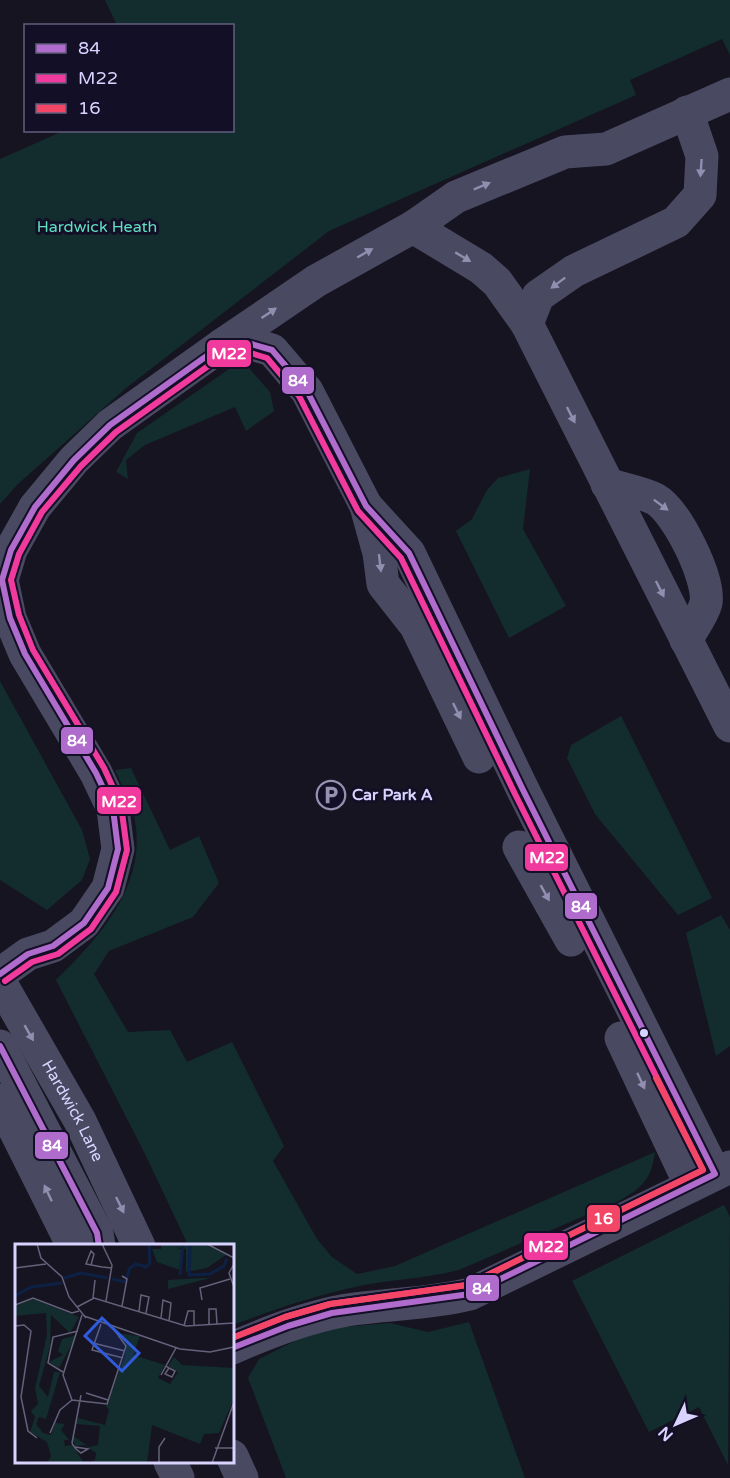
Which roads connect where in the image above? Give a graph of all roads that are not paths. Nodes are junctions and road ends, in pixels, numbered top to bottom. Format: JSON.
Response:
{"nodes":[{"id":1,"x":730,"y":94,"type":"edge"},
{"id":2,"x":687,"y":112,"type":"junction"},
{"id":3,"x":413,"y":226,"type":"junction"},
{"id":4,"x":527,"y":324,"type":"junction"},
{"id":5,"x":222,"y":345,"type":"junction"},
{"id":6,"x":607,"y":484,"type":"junction"},
{"id":7,"x":366,"y":506,"type":"junction"},
{"id":8,"x":686,"y":640,"type":"junction"},
{"id":9,"x":730,"y":726,"type":"edge"},
{"id":10,"x":479,"y":757,"type":"dead end"},
{"id":11,"x":519,"y":847,"type":"dead end"},
{"id":12,"x":571,"y":940,"type":"dead end"},
{"id":13,"x":14,"y":949,"type":"edge"},
{"id":14,"x":0,"y":974,"type":"edge"},
{"id":15,"x":0,"y":982,"type":"edge"},
{"id":16,"x":616,"y":1028,"type":"dead end"},
{"id":17,"x":0,"y":1046,"type":"edge"},
{"id":18,"x":0,"y":1100,"type":"edge"},
{"id":19,"x":712,"y":1176,"type":"edge"},
{"id":20,"x":72,"y":1244,"type":"edge"},
{"id":21,"x":99,"y":1244,"type":"edge"},
{"id":22,"x":139,"y":1244,"type":"edge"},
{"id":23,"x":234,"y":1347,"type":"edge"},
{"id":24,"x":234,"y":1460,"type":"edge"},
{"id":25,"x":171,"y":1463,"type":"edge"},
{"id":26,"x":178,"y":1478,"type":"edge"},
{"id":27,"x":242,"y":1478,"type":"edge"}],
"edges":[{"from":1,"to":2,"type":"street"},
{"from":3,"to":2,"type":"street","one_way":true},
{"from":2,"to":4,"type":"street","one_way":true},
{"from":3,"to":4,"type":"street","one_way":true},
{"from":5,"to":3,"type":"street","one_way":true},
{"from":4,"to":6,"type":"street","one_way":true},
{"from":5,"to":7,"type":"street"},
{"from":5,"to":13,"type":"street"},
{"from":6,"to":8,"type":"street","one_way":true},
{"from":6,"to":8,"type":"street","one_way":true},
{"from":7,"to":10,"type":"street","one_way":true},
{"from":7,"to":19,"type":"street"},
{"from":8,"to":9,"type":"street"},
{"from":11,"to":12,"type":"street","one_way":true},
{"from":13,"to":14,"type":"street"},
{"from":15,"to":22,"type":"street","name":"Hardwick Lane","one_way":true},
{"from":16,"to":19,"type":"street","one_way":true},
{"from":17,"to":21,"type":"street"},
{"from":20,"to":18,"type":"street","one_way":true},
{"from":19,"to":23,"type":"street"},
{"from":24,"to":27,"type":"street"},
{"from":25,"to":26,"type":"street"}]}
